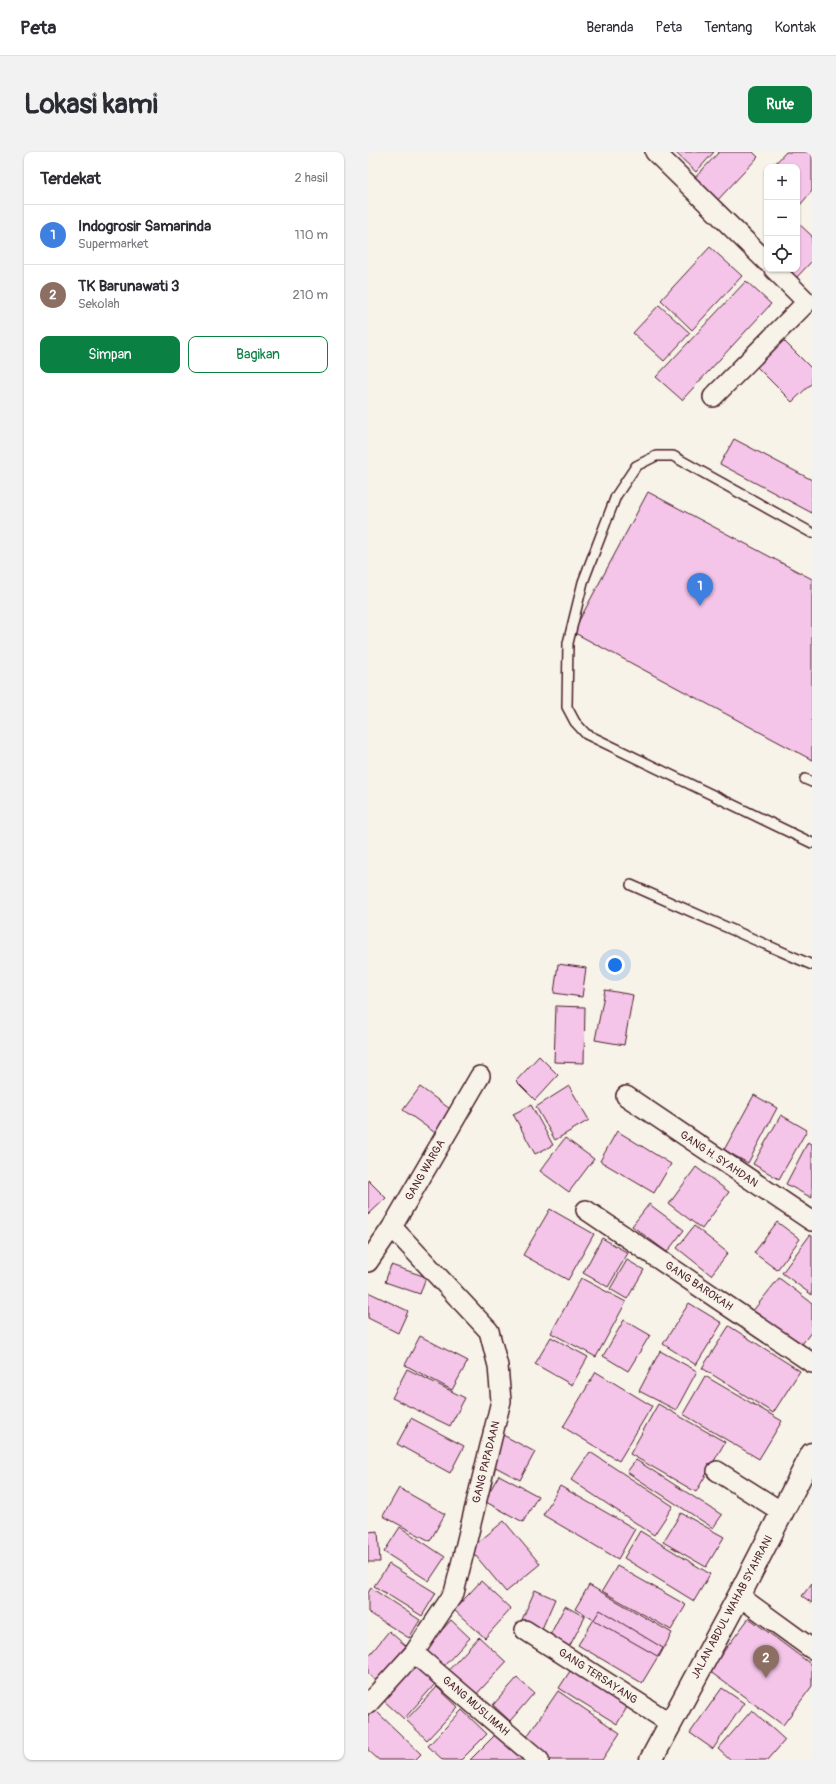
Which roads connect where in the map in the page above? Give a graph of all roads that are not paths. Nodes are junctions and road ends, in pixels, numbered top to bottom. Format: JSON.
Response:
{"nodes":[{"id":1,"x":655,"y":152,"type":"edge"},
{"id":2,"x":764,"y":259,"type":"edge"},
{"id":3,"x":777,"y":272,"type":"edge"},
{"id":4,"x":810,"y":302,"type":"edge"},
{"id":5,"x":714,"y":397,"type":"dead end"},
{"id":6,"x":812,"y":533,"type":"edge"},
{"id":7,"x":812,"y":843,"type":"edge"},
{"id":8,"x":631,"y":884,"type":"dead end"},
{"id":9,"x":812,"y":966,"type":"edge"},
{"id":10,"x":480,"y":1076,"type":"dead end"},
{"id":11,"x":626,"y":1096,"type":"dead end"},
{"id":12,"x":586,"y":1210,"type":"dead end"},
{"id":13,"x":812,"y":1221,"type":"edge"},
{"id":14,"x":392,"y":1227,"type":"junction"},
{"id":15,"x":368,"y":1262,"type":"edge"},
{"id":16,"x":812,"y":1363,"type":"edge"},
{"id":17,"x":810,"y":1466,"type":"edge"},
{"id":18,"x":718,"y":1471,"type":"dead end"},
{"id":19,"x":782,"y":1512,"type":"junction"},
{"id":20,"x":739,"y":1596,"type":"junction"},
{"id":21,"x":525,"y":1630,"type":"dead end"},
{"id":22,"x":812,"y":1649,"type":"edge"},
{"id":23,"x":414,"y":1653,"type":"junction"},
{"id":24,"x":368,"y":1704,"type":"edge"},
{"id":25,"x":670,"y":1723,"type":"junction"},
{"id":26,"x":538,"y":1760,"type":"edge"},
{"id":27,"x":651,"y":1760,"type":"edge"}],
"edges":[{"from":1,"to":2,"type":"street"},
{"from":3,"to":4,"type":"street"},
{"from":4,"to":5,"type":"street"},
{"from":6,"to":7,"type":"lane"},
{"from":8,"to":9,"type":"lane"},
{"from":10,"to":14,"type":"street","name":"GANG WARGA"},
{"from":11,"to":13,"type":"street","name":"GANG H. SYAHDAN"},
{"from":12,"to":16,"type":"street","name":"GANG BAROKAH"},
{"from":14,"to":15,"type":"street","name":"GANG WARGA"},
{"from":14,"to":23,"type":"street","name":"GANG PAPADAAN"},
{"from":17,"to":19,"type":"highway","name":"JALAN ABDUL WAHAB SYAHRANI"},
{"from":18,"to":19,"type":"street"},
{"from":19,"to":20,"type":"highway","name":"JALAN ABDUL WAHAB SYAHRANI"},
{"from":20,"to":22,"type":"street"},
{"from":20,"to":25,"type":"highway","name":"JALAN ABDUL WAHAB SYAHRANI"},
{"from":21,"to":25,"type":"street","name":"GANG TERSAYANG"},
{"from":23,"to":24,"type":"street","name":"GANG PAPADAAN"},
{"from":23,"to":26,"type":"street","name":"GANG MUSLIMAH"},
{"from":25,"to":27,"type":"highway","name":"JALAN ABDUL WAHAB SYAHRANI"}]}
